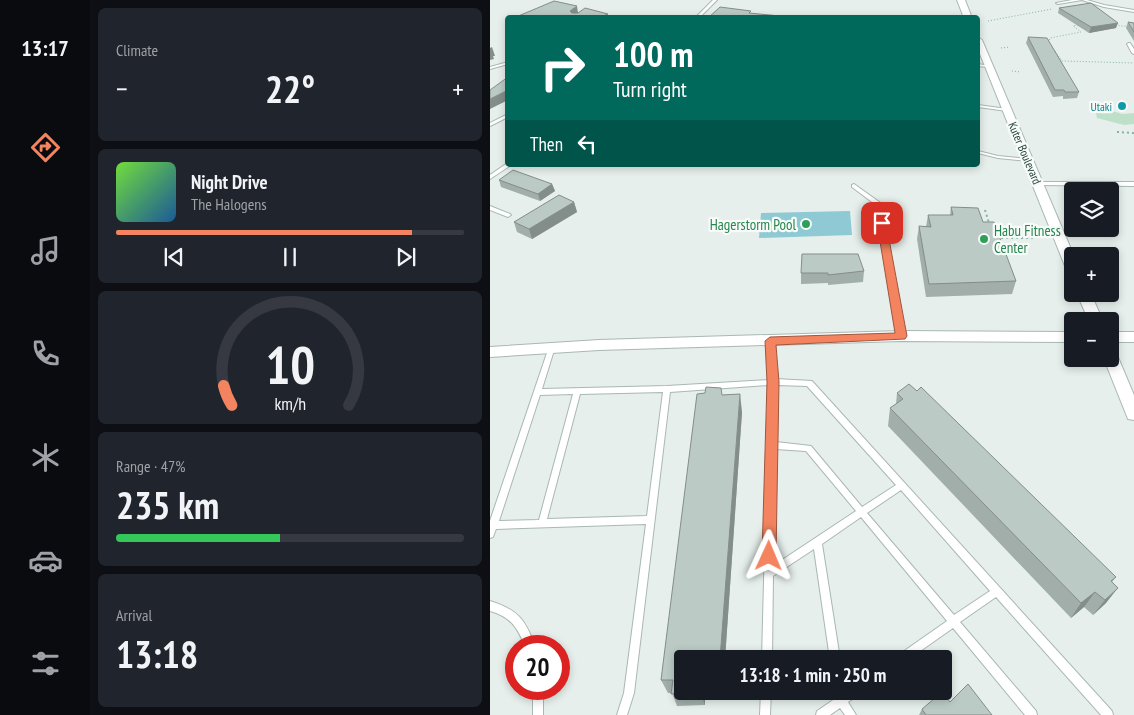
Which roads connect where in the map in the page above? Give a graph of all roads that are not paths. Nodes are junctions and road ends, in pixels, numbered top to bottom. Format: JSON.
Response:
{"nodes":[{"id":1,"x":716,"y":0,"type":"edge"},
{"id":2,"x":961,"y":0,"type":"edge"},
{"id":3,"x":1082,"y":0,"type":"edge"},
{"id":4,"x":1058,"y":4,"type":"dead end"},
{"id":5,"x":1134,"y":11,"type":"edge"},
{"id":6,"x":699,"y":15,"type":"edge"},
{"id":7,"x":967,"y":15,"type":"edge"},
{"id":8,"x":1129,"y":44,"type":"dead end"},
{"id":9,"x":980,"y":45,"type":"edge"},
{"id":10,"x":1134,"y":53,"type":"edge"},
{"id":11,"x":505,"y":64,"type":"edge"},
{"id":12,"x":980,"y":65,"type":"edge"},
{"id":13,"x":988,"y":66,"type":"junction"},
{"id":14,"x":490,"y":68,"type":"edge"},
{"id":15,"x":980,"y":106,"type":"edge"},
{"id":16,"x":1007,"y":110,"type":"junction"},
{"id":17,"x":505,"y":117,"type":"edge"},
{"id":18,"x":490,"y":125,"type":"edge"},
{"id":19,"x":980,"y":152,"type":"edge"},
{"id":20,"x":1028,"y":160,"type":"junction"},
{"id":21,"x":505,"y":167,"type":"edge"},
{"id":22,"x":490,"y":177,"type":"edge"},
{"id":23,"x":1038,"y":184,"type":"junction"},
{"id":24,"x":1134,"y":184,"type":"edge"},
{"id":25,"x":854,"y":186,"type":"dead end"},
{"id":26,"x":490,"y":208,"type":"edge"},
{"id":27,"x":508,"y":215,"type":"dead end"},
{"id":28,"x":1064,"y":247,"type":"edge"},
{"id":29,"x":901,"y":336,"type":"junction"},
{"id":30,"x":1064,"y":337,"type":"edge"},
{"id":31,"x":1134,"y":337,"type":"edge"},
{"id":32,"x":1119,"y":338,"type":"edge"},
{"id":33,"x":770,"y":341,"type":"junction"},
{"id":34,"x":552,"y":347,"type":"junction"},
{"id":35,"x":490,"y":352,"type":"edge"},
{"id":36,"x":1115,"y":367,"type":"edge"},
{"id":37,"x":773,"y":382,"type":"junction"},
{"id":38,"x":667,"y":389,"type":"junction"},
{"id":39,"x":537,"y":392,"type":"junction"},
{"id":40,"x":577,"y":392,"type":"junction"},
{"id":41,"x":1134,"y":414,"type":"edge"},
{"id":42,"x":771,"y":445,"type":"junction"},
{"id":43,"x":902,"y":486,"type":"junction"},
{"id":44,"x":862,"y":512,"type":"junction"},
{"id":45,"x":649,"y":520,"type":"junction"},
{"id":46,"x":542,"y":523,"type":"junction"},
{"id":47,"x":494,"y":525,"type":"junction"},
{"id":48,"x":490,"y":534,"type":"edge"},
{"id":49,"x":817,"y":542,"type":"junction"},
{"id":50,"x":768,"y":574,"type":"junction"},
{"id":51,"x":997,"y":591,"type":"junction"},
{"id":52,"x":490,"y":606,"type":"edge"},
{"id":53,"x":954,"y":621,"type":"junction"},
{"id":54,"x":525,"y":635,"type":"edge"},
{"id":55,"x":767,"y":650,"type":"edge"},
{"id":56,"x":834,"y":650,"type":"edge"},
{"id":57,"x":913,"y":650,"type":"edge"},
{"id":58,"x":538,"y":700,"type":"edge"},
{"id":59,"x":766,"y":700,"type":"edge"},
{"id":60,"x":836,"y":700,"type":"edge"},
{"id":61,"x":842,"y":700,"type":"edge"},
{"id":62,"x":538,"y":715,"type":"edge"},
{"id":63,"x":622,"y":715,"type":"edge"},
{"id":64,"x":765,"y":715,"type":"edge"},
{"id":65,"x":821,"y":715,"type":"edge"},
{"id":66,"x":851,"y":715,"type":"edge"},
{"id":67,"x":1032,"y":715,"type":"edge"},
{"id":68,"x":1108,"y":715,"type":"edge"}],
"edges":[{"from":1,"to":6,"type":"lane"},
{"from":2,"to":7,"type":"street"},
{"from":3,"to":4,"type":"lane"},
{"from":3,"to":5,"type":"lane"},
{"from":8,"to":10,"type":"lane"},
{"from":9,"to":13,"type":"street","name":"Kuter Boulevard"},
{"from":11,"to":14,"type":"lane"},
{"from":12,"to":13,"type":"lane"},
{"from":13,"to":16,"type":"street","name":"Kuter Boulevard"},
{"from":15,"to":16,"type":"lane"},
{"from":16,"to":20,"type":"street","name":"Kuter Boulevard"},
{"from":17,"to":18,"type":"lane"},
{"from":19,"to":20,"type":"lane"},
{"from":20,"to":23,"type":"street","name":"Kuter Boulevard"},
{"from":21,"to":22,"type":"lane"},
{"from":23,"to":24,"type":"lane"},
{"from":23,"to":28,"type":"street","name":"Kuter Boulevard"},
{"from":25,"to":29,"type":"lane"},
{"from":26,"to":27,"type":"lane"},
{"from":29,"to":30,"type":"street"},
{"from":29,"to":33,"type":"street"},
{"from":31,"to":32,"type":"street"},
{"from":33,"to":34,"type":"street"},
{"from":33,"to":37,"type":"lane"},
{"from":34,"to":35,"type":"street"},
{"from":34,"to":39,"type":"lane"},
{"from":36,"to":41,"type":"street"},
{"from":37,"to":38,"type":"lane"},
{"from":37,"to":42,"type":"lane"},
{"from":37,"to":43,"type":"lane"},
{"from":38,"to":40,"type":"lane"},
{"from":38,"to":45,"type":"lane"},
{"from":39,"to":40,"type":"lane"},
{"from":39,"to":47,"type":"lane"},
{"from":40,"to":46,"type":"lane"},
{"from":42,"to":44,"type":"lane"},
{"from":42,"to":50,"type":"lane"},
{"from":43,"to":44,"type":"lane"},
{"from":43,"to":51,"type":"lane"},
{"from":44,"to":49,"type":"lane"},
{"from":44,"to":53,"type":"lane"},
{"from":45,"to":46,"type":"lane"},
{"from":45,"to":63,"type":"lane"},
{"from":46,"to":47,"type":"lane"},
{"from":47,"to":48,"type":"lane"},
{"from":49,"to":50,"type":"lane"},
{"from":49,"to":56,"type":"lane"},
{"from":50,"to":55,"type":"lane"},
{"from":51,"to":53,"type":"lane"},
{"from":51,"to":68,"type":"lane"},
{"from":52,"to":54,"type":"lane"},
{"from":53,"to":57,"type":"lane"},
{"from":53,"to":67,"type":"lane"},
{"from":58,"to":62,"type":"lane"},
{"from":59,"to":64,"type":"lane"},
{"from":60,"to":65,"type":"lane"},
{"from":61,"to":66,"type":"lane"}]}
